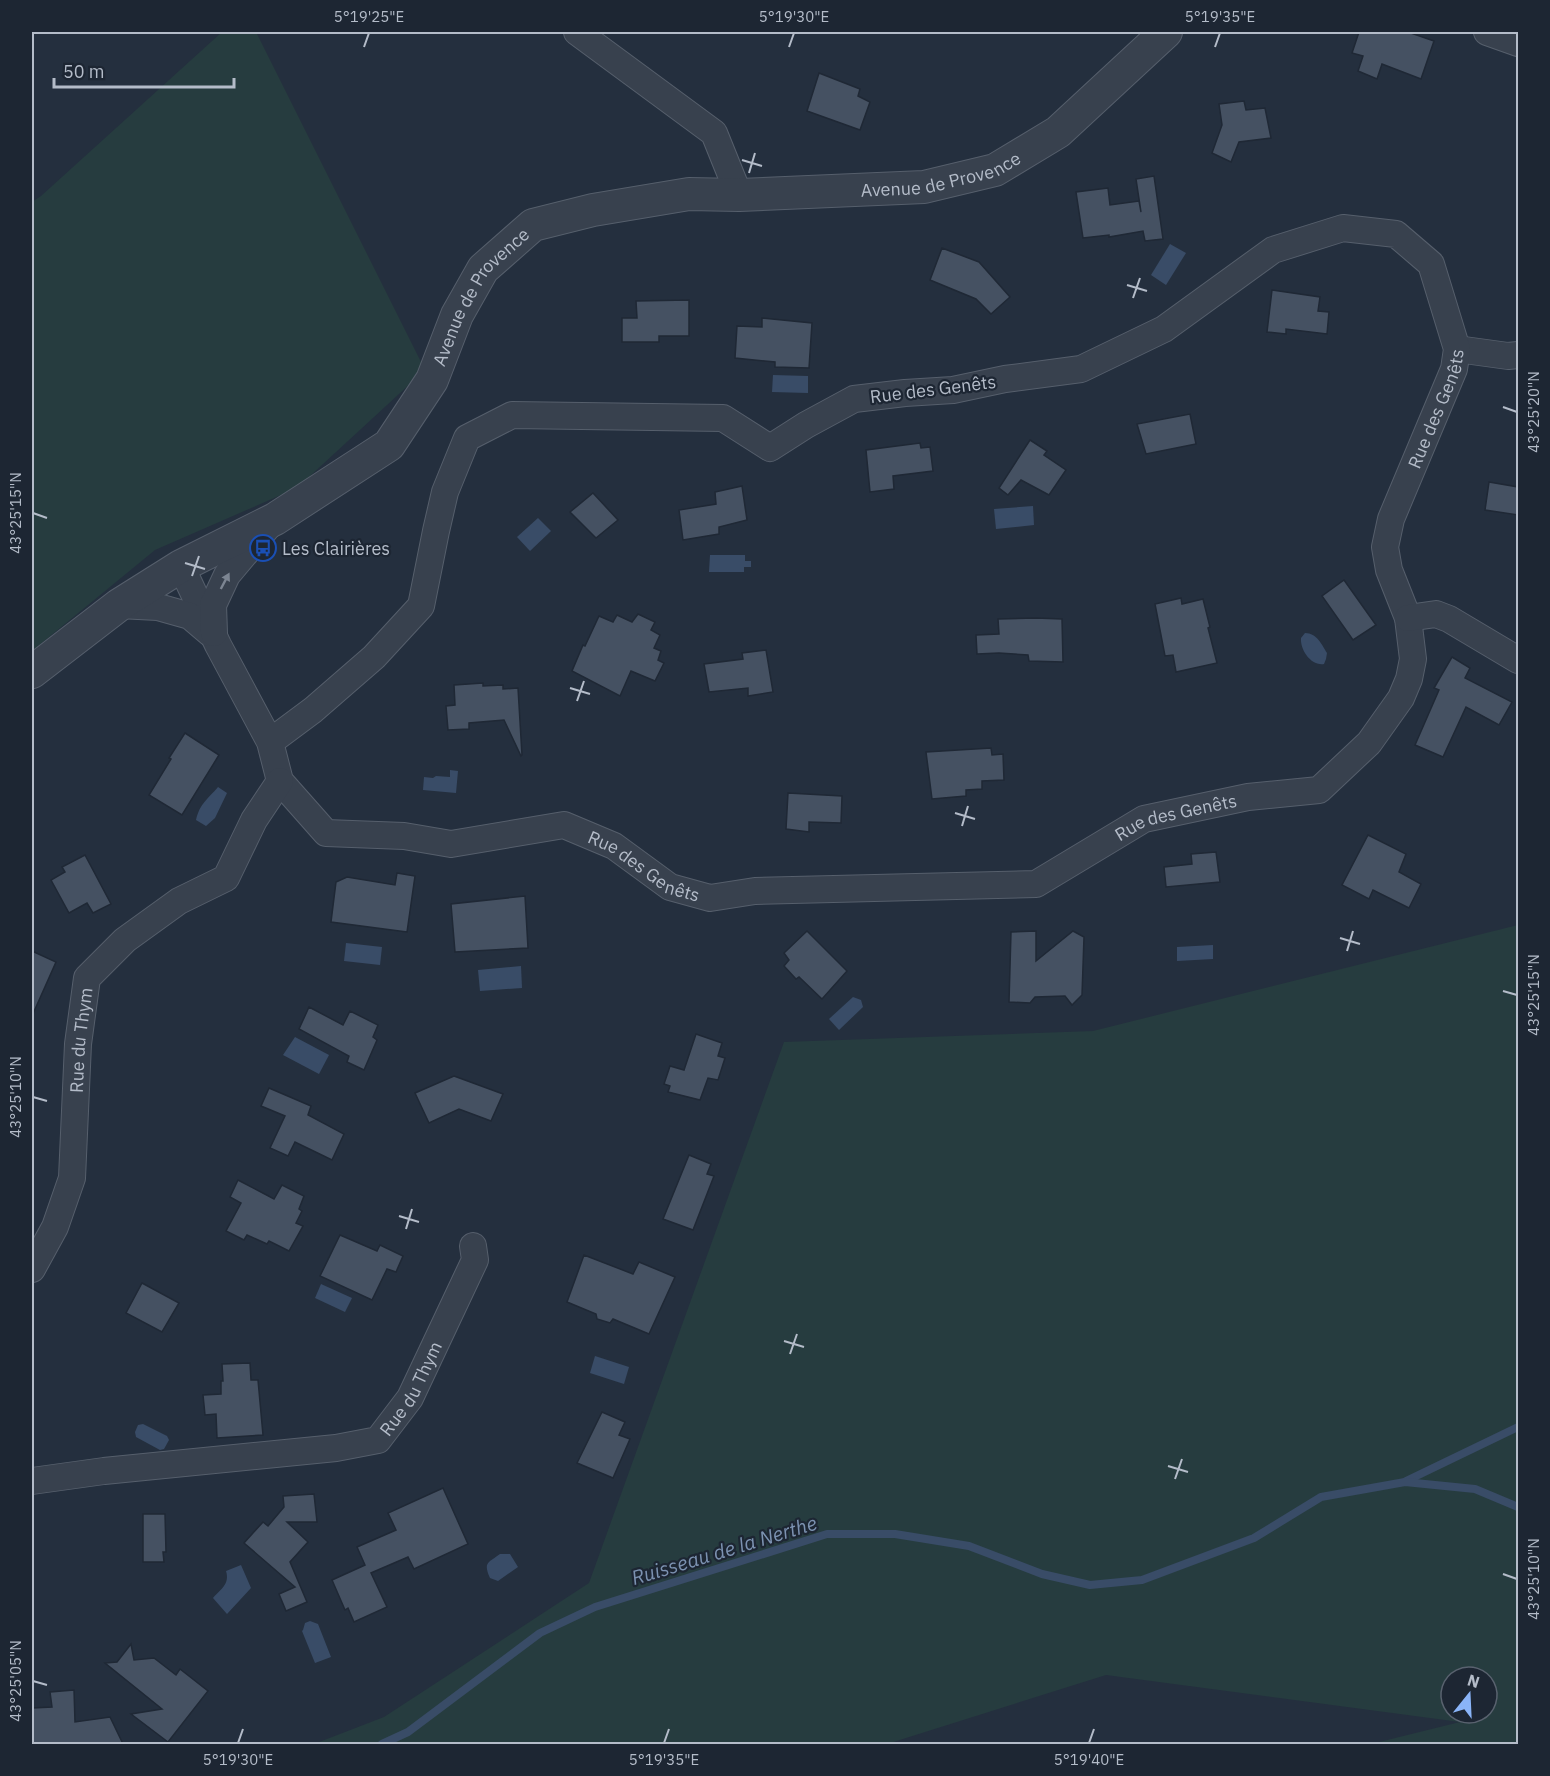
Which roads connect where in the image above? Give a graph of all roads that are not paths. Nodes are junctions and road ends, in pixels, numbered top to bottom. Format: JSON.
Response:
{"nodes":[{"id":1,"x":577,"y":32,"type":"edge"},
{"id":2,"x":1166,"y":32,"type":"edge"},
{"id":3,"x":1487,"y":32,"type":"edge"},
{"id":4,"x":1518,"y":43,"type":"edge"},
{"id":5,"x":739,"y":195,"type":"junction"},
{"id":6,"x":1457,"y":350,"type":"junction"},
{"id":7,"x":1518,"y":355,"type":"edge"},
{"id":8,"x":275,"y":519,"type":"junction"},
{"id":9,"x":181,"y":566,"type":"junction"},
{"id":10,"x":118,"y":604,"type":"junction"},
{"id":11,"x":1408,"y":618,"type":"junction"},
{"id":12,"x":214,"y":636,"type":"junction"},
{"id":13,"x":1518,"y":660,"type":"edge"},
{"id":14,"x":32,"y":672,"type":"edge"},
{"id":15,"x":270,"y":742,"type":"junction"},
{"id":16,"x":280,"y":781,"type":"junction"},
{"id":17,"x":472,"y":1246,"type":"dead end"},
{"id":18,"x":32,"y":1269,"type":"edge"},
{"id":19,"x":32,"y":1481,"type":"edge"}],
"edges":[{"from":1,"to":5,"type":"street"},
{"from":2,"to":5,"type":"street","name":"Avenue de Provence"},
{"from":3,"to":4,"type":"street"},
{"from":5,"to":8,"type":"street","name":"Avenue de Provence"},
{"from":6,"to":7,"type":"street"},
{"from":6,"to":11,"type":"street","name":"Rue des Genêts"},
{"from":6,"to":15,"type":"street","name":"Rue des Genêts"},
{"from":8,"to":9,"type":"street","name":"Avenue de Provence"},
{"from":12,"to":8,"type":"street","one_way":true},
{"from":9,"to":10,"type":"street","name":"Avenue de Provence"},
{"from":9,"to":12,"type":"street","name":"Rue des Genêts"},
{"from":10,"to":12,"type":"street"},
{"from":10,"to":14,"type":"street","name":"Avenue de Provence"},
{"from":11,"to":13,"type":"street"},
{"from":11,"to":16,"type":"street","name":"Rue des Genêts"},
{"from":12,"to":15,"type":"street","name":"Rue des Genêts"},
{"from":15,"to":16,"type":"street","name":"Rue des Genêts"},
{"from":16,"to":18,"type":"street","name":"Rue du Thym"},
{"from":17,"to":19,"type":"street","name":"Rue du Thym"}]}
